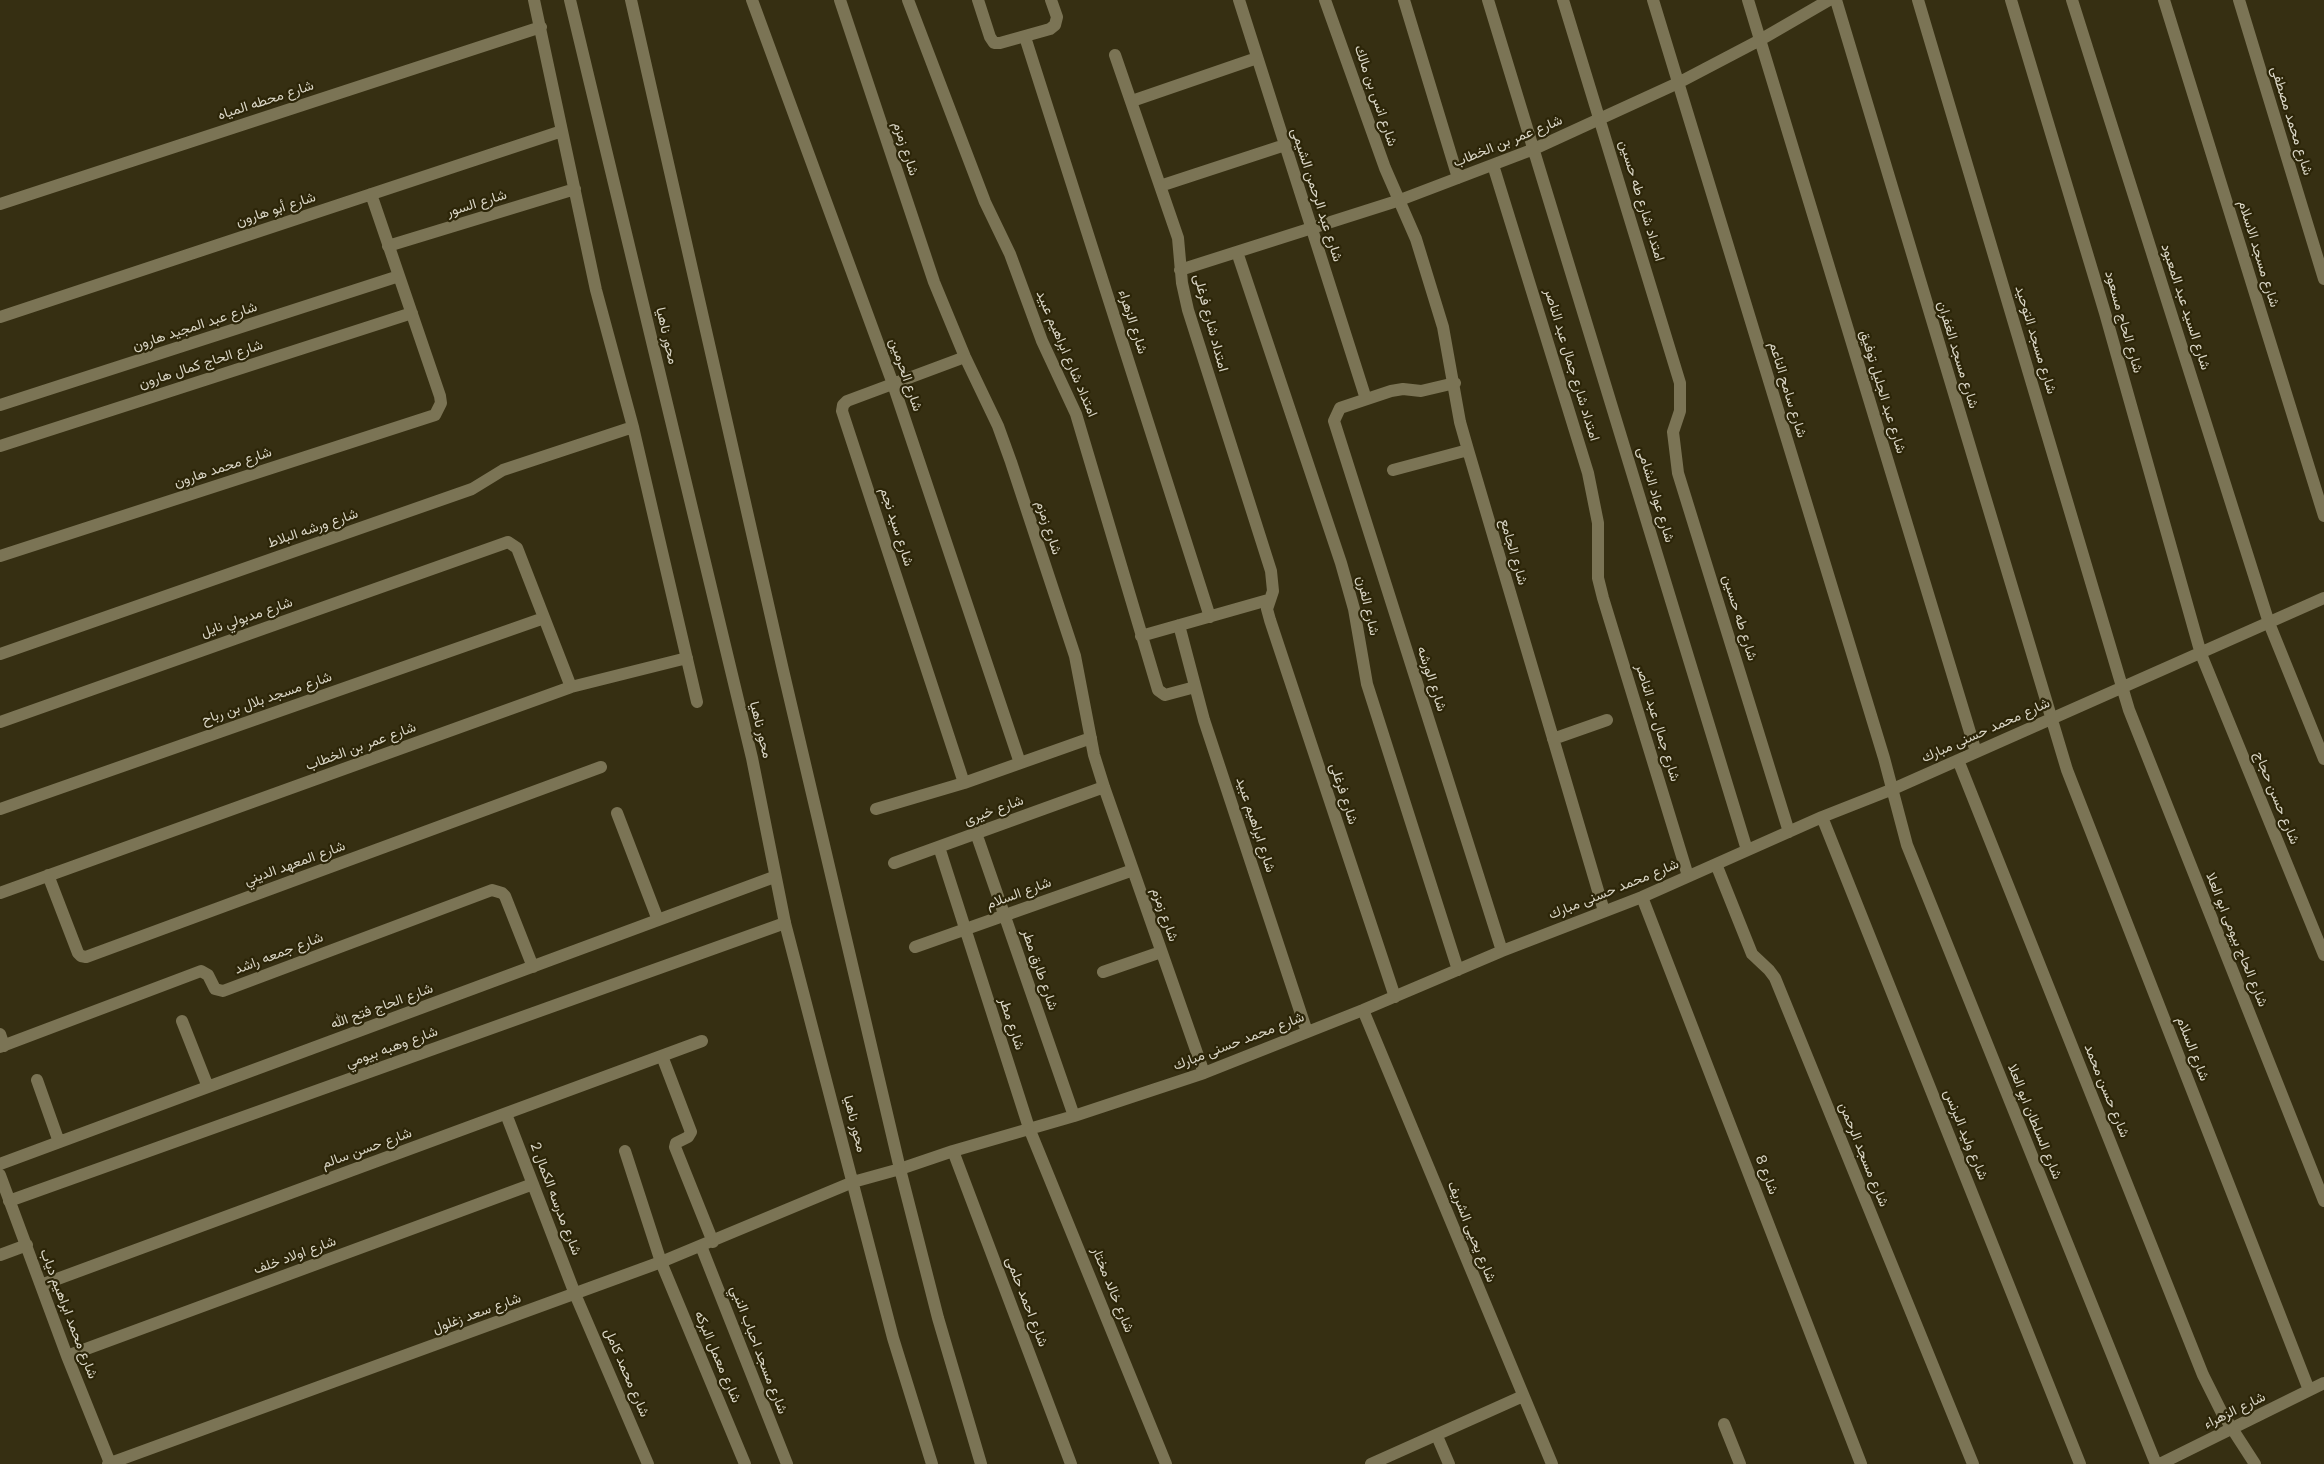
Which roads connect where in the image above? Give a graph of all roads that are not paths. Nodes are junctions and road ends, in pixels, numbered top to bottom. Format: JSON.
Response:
{"nodes":[{"id":1,"x":534,"y":0,"type":"edge"},
{"id":2,"x":570,"y":0,"type":"edge"},
{"id":3,"x":631,"y":0,"type":"edge"},
{"id":4,"x":752,"y":0,"type":"edge"},
{"id":5,"x":840,"y":0,"type":"edge"},
{"id":6,"x":908,"y":0,"type":"edge"},
{"id":7,"x":978,"y":0,"type":"edge"},
{"id":8,"x":1051,"y":0,"type":"edge"},
{"id":9,"x":1239,"y":0,"type":"edge"},
{"id":10,"x":1325,"y":0,"type":"edge"},
{"id":11,"x":1404,"y":0,"type":"edge"},
{"id":12,"x":1488,"y":0,"type":"edge"},
{"id":13,"x":1563,"y":0,"type":"edge"},
{"id":14,"x":1653,"y":0,"type":"edge"},
{"id":15,"x":1748,"y":0,"type":"edge"},
{"id":16,"x":1829,"y":0,"type":"edge"},
{"id":17,"x":1836,"y":0,"type":"edge"},
{"id":18,"x":1918,"y":0,"type":"edge"},
{"id":19,"x":2011,"y":0,"type":"edge"},
{"id":20,"x":2072,"y":0,"type":"edge"},
{"id":21,"x":2164,"y":0,"type":"edge"},
{"id":22,"x":2239,"y":0,"type":"edge"},
{"id":23,"x":541,"y":27,"type":"junction"},
{"id":24,"x":1025,"y":37,"type":"junction"},
{"id":25,"x":1760,"y":40,"type":"junction"},
{"id":26,"x":1116,"y":55,"type":"dead end"},
{"id":27,"x":1257,"y":58,"type":"junction"},
{"id":28,"x":1678,"y":83,"type":"junction"},
{"id":29,"x":1132,"y":102,"type":"junction"},
{"id":30,"x":1600,"y":119,"type":"junction"},
{"id":31,"x":562,"y":131,"type":"junction"},
{"id":32,"x":1285,"y":145,"type":"junction"},
{"id":33,"x":1534,"y":148,"type":"junction"},
{"id":34,"x":1493,"y":165,"type":"junction"},
{"id":35,"x":1458,"y":178,"type":"junction"},
{"id":36,"x":1160,"y":186,"type":"junction"},
{"id":37,"x":575,"y":190,"type":"junction"},
{"id":38,"x":371,"y":194,"type":"junction"},
{"id":39,"x":1400,"y":200,"type":"junction"},
{"id":40,"x":0,"y":204,"type":"edge"},
{"id":41,"x":1311,"y":229,"type":"junction"},
{"id":42,"x":388,"y":246,"type":"junction"},
{"id":43,"x":1237,"y":252,"type":"junction"},
{"id":44,"x":1180,"y":270,"type":"junction"},
{"id":45,"x":399,"y":276,"type":"junction"},
{"id":46,"x":2324,"y":279,"type":"edge"},
{"id":47,"x":412,"y":313,"type":"junction"},
{"id":48,"x":0,"y":317,"type":"edge"},
{"id":49,"x":964,"y":356,"type":"junction"},
{"id":50,"x":1455,"y":383,"type":"junction"},
{"id":51,"x":893,"y":384,"type":"junction"},
{"id":52,"x":1366,"y":399,"type":"junction"},
{"id":53,"x":0,"y":405,"type":"edge"},
{"id":54,"x":1680,"y":412,"type":"joint"},
{"id":55,"x":633,"y":427,"type":"junction"},
{"id":56,"x":0,"y":446,"type":"edge"},
{"id":57,"x":1468,"y":450,"type":"junction"},
{"id":58,"x":1393,"y":470,"type":"dead end"},
{"id":59,"x":2324,"y":516,"type":"edge"},
{"id":60,"x":0,"y":556,"type":"edge"},
{"id":61,"x":1598,"y":578,"type":"joint"},
{"id":62,"x":2324,"y":598,"type":"edge"},
{"id":63,"x":1268,"y":600,"type":"junction"},
{"id":64,"x":1210,"y":617,"type":"junction"},
{"id":65,"x":544,"y":618,"type":"junction"},
{"id":66,"x":2269,"y":623,"type":"junction"},
{"id":67,"x":1179,"y":626,"type":"junction"},
{"id":68,"x":1141,"y":636,"type":"junction"},
{"id":69,"x":0,"y":654,"type":"edge"},
{"id":70,"x":2201,"y":654,"type":"junction"},
{"id":71,"x":687,"y":658,"type":"junction"},
{"id":72,"x":1194,"y":686,"type":"junction"},
{"id":73,"x":571,"y":688,"type":"junction"},
{"id":74,"x":2123,"y":688,"type":"junction"},
{"id":75,"x":697,"y":702,"type":"dead end"},
{"id":76,"x":2050,"y":718,"type":"junction"},
{"id":77,"x":1607,"y":720,"type":"dead end"},
{"id":78,"x":0,"y":722,"type":"edge"},
{"id":79,"x":1091,"y":738,"type":"junction"},
{"id":80,"x":1553,"y":739,"type":"junction"},
{"id":81,"x":1976,"y":752,"type":"junction"},
{"id":82,"x":2324,"y":759,"type":"edge"},
{"id":83,"x":1958,"y":760,"type":"junction"},
{"id":84,"x":1020,"y":763,"type":"junction"},
{"id":85,"x":601,"y":767,"type":"dead end"},
{"id":86,"x":964,"y":782,"type":"junction"},
{"id":87,"x":1104,"y":787,"type":"junction"},
{"id":88,"x":1893,"y":790,"type":"junction"},
{"id":89,"x":0,"y":809,"type":"edge"},
{"id":90,"x":876,"y":809,"type":"dead end"},
{"id":91,"x":617,"y":813,"type":"dead end"},
{"id":92,"x":1822,"y":817,"type":"junction"},
{"id":93,"x":1789,"y":832,"type":"junction"},
{"id":94,"x":976,"y":834,"type":"junction"},
{"id":95,"x":939,"y":847,"type":"junction"},
{"id":96,"x":1748,"y":850,"type":"junction"},
{"id":97,"x":894,"y":863,"type":"dead end"},
{"id":98,"x":1716,"y":864,"type":"junction"},
{"id":99,"x":1132,"y":870,"type":"junction"},
{"id":100,"x":48,"y":875,"type":"junction"},
{"id":101,"x":1688,"y":876,"type":"junction"},
{"id":102,"x":774,"y":877,"type":"junction"},
{"id":103,"x":0,"y":893,"type":"edge"},
{"id":104,"x":1642,"y":897,"type":"junction"},
{"id":105,"x":1604,"y":912,"type":"junction"},
{"id":106,"x":1004,"y":915,"type":"junction"},
{"id":107,"x":658,"y":920,"type":"junction"},
{"id":108,"x":785,"y":923,"type":"junction"},
{"id":109,"x":965,"y":929,"type":"junction"},
{"id":110,"x":915,"y":947,"type":"dead end"},
{"id":111,"x":1502,"y":950,"type":"junction"},
{"id":112,"x":1161,"y":952,"type":"junction"},
{"id":113,"x":2324,"y":955,"type":"edge"},
{"id":114,"x":533,"y":967,"type":"junction"},
{"id":115,"x":1458,"y":970,"type":"junction"},
{"id":116,"x":1102,"y":972,"type":"dead end"},
{"id":117,"x":1394,"y":997,"type":"junction"},
{"id":118,"x":1363,"y":1010,"type":"junction"},
{"id":119,"x":182,"y":1021,"type":"dead end"},
{"id":120,"x":1307,"y":1032,"type":"junction"},
{"id":121,"x":702,"y":1041,"type":"dead end"},
{"id":122,"x":1,"y":1042,"type":"edge"},
{"id":123,"x":662,"y":1056,"type":"junction"},
{"id":124,"x":1204,"y":1073,"type":"junction"},
{"id":125,"x":37,"y":1080,"type":"dead end"},
{"id":126,"x":208,"y":1087,"type":"junction"},
{"id":127,"x":506,"y":1114,"type":"junction"},
{"id":128,"x":1074,"y":1116,"type":"junction"},
{"id":129,"x":1029,"y":1128,"type":"junction"},
{"id":130,"x":59,"y":1142,"type":"junction"},
{"id":131,"x":625,"y":1151,"type":"dead end"},
{"id":132,"x":953,"y":1151,"type":"junction"},
{"id":133,"x":0,"y":1164,"type":"edge"},
{"id":134,"x":900,"y":1169,"type":"junction"},
{"id":135,"x":0,"y":1175,"type":"edge"},
{"id":136,"x":853,"y":1182,"type":"junction"},
{"id":137,"x":533,"y":1184,"type":"junction"},
{"id":138,"x":9,"y":1201,"type":"junction"},
{"id":139,"x":2324,"y":1201,"type":"edge"},
{"id":140,"x":707,"y":1244,"type":"junction"},
{"id":141,"x":26,"y":1245,"type":"junction"},
{"id":142,"x":0,"y":1255,"type":"edge"},
{"id":143,"x":661,"y":1262,"type":"junction"},
{"id":144,"x":41,"y":1286,"type":"junction"},
{"id":145,"x":575,"y":1294,"type":"junction"},
{"id":146,"x":67,"y":1356,"type":"junction"},
{"id":147,"x":2324,"y":1383,"type":"edge"},
{"id":148,"x":2309,"y":1390,"type":"junction"},
{"id":149,"x":1523,"y":1396,"type":"junction"},
{"id":150,"x":1724,"y":1424,"type":"dead end"},
{"id":151,"x":2232,"y":1429,"type":"junction"},
{"id":152,"x":1436,"y":1436,"type":"junction"},
{"id":153,"x":109,"y":1464,"type":"edge"},
{"id":154,"x":648,"y":1464,"type":"edge"},
{"id":155,"x":745,"y":1464,"type":"edge"},
{"id":156,"x":787,"y":1464,"type":"edge"},
{"id":157,"x":932,"y":1464,"type":"edge"},
{"id":158,"x":981,"y":1464,"type":"edge"},
{"id":159,"x":1071,"y":1464,"type":"edge"},
{"id":160,"x":1166,"y":1464,"type":"edge"},
{"id":161,"x":1370,"y":1464,"type":"edge"},
{"id":162,"x":1449,"y":1464,"type":"edge"},
{"id":163,"x":1552,"y":1464,"type":"edge"},
{"id":164,"x":1740,"y":1464,"type":"edge"},
{"id":165,"x":1862,"y":1464,"type":"edge"},
{"id":166,"x":1973,"y":1464,"type":"edge"},
{"id":167,"x":2080,"y":1464,"type":"edge"},
{"id":168,"x":2156,"y":1464,"type":"edge"},
{"id":169,"x":2160,"y":1464,"type":"edge"},
{"id":170,"x":2255,"y":1464,"type":"edge"}],
"edges":[{"from":1,"to":23,"type":"street"},
{"from":2,"to":102,"type":"street","name":"محور ناهيا"},
{"from":3,"to":134,"type":"street"},
{"from":4,"to":51,"type":"street","name":"شارع الحرمين"},
{"from":5,"to":49,"type":"street","name":"شارع زمزم"},
{"from":6,"to":68,"type":"street","name":"امتداد شارع ابراهيم عبيد"},
{"from":7,"to":24,"type":"street"},
{"from":8,"to":24,"type":"street"},
{"from":9,"to":27,"type":"street","name":"شارع عبد الرحمن الشيمى"},
{"from":10,"to":39,"type":"street","name":"شارع انس بن مالك"},
{"from":11,"to":35,"type":"street"},
{"from":12,"to":33,"type":"street","name":"شارع عواد الشامى"},
{"from":13,"to":30,"type":"street","name":"امتداد شارع طه حسين"},
{"from":14,"to":28,"type":"street","name":"شارع سامح الناعم"},
{"from":15,"to":25,"type":"street","name":"شارع عبد الجليل توفيق"},
{"from":16,"to":25,"type":"street","name":"شارع عمر بن الخطاب"},
{"from":17,"to":76,"type":"street","name":"شارع مسجد الغفران"},
{"from":18,"to":74,"type":"street","name":"شارع مسجد التوحيد"},
{"from":19,"to":70,"type":"street","name":"شارع الحاج مسعود"},
{"from":20,"to":66,"type":"street","name":"شارع السيد عبد المعبود"},
{"from":21,"to":59,"type":"street","name":"شارع مسجد الاسلام"},
{"from":22,"to":46,"type":"street","name":"شارع محمد مصطفى"},
{"from":23,"to":31,"type":"street"},
{"from":23,"to":40,"type":"street","name":"شارع محطه المياه"},
{"from":24,"to":64,"type":"street","name":"شارع الزهراء"},
{"from":25,"to":28,"type":"street","name":"شارع عمر بن الخطاب"},
{"from":25,"to":81,"type":"street","name":"شارع عبد الجليل توفيق"},
{"from":26,"to":29,"type":"street","name":"امتداد شارع فرغلى"},
{"from":27,"to":29,"type":"street"},
{"from":27,"to":32,"type":"street","name":"شارع عبد الرحمن الشيمى"},
{"from":28,"to":30,"type":"street","name":"شارع عمر بن الخطاب"},
{"from":28,"to":88,"type":"street","name":"شارع سامح الناعم"},
{"from":29,"to":36,"type":"street","name":"امتداد شارع فرغلى"},
{"from":30,"to":33,"type":"street","name":"شارع عمر بن الخطاب"},
{"from":30,"to":54,"type":"street","name":"امتداد شارع طه حسين"},
{"from":31,"to":37,"type":"street"},
{"from":31,"to":38,"type":"street","name":"شارع أبو هارون"},
{"from":32,"to":36,"type":"street"},
{"from":32,"to":41,"type":"street","name":"شارع عبد الرحمن الشيمى"},
{"from":33,"to":34,"type":"street","name":"شارع عمر بن الخطاب"},
{"from":33,"to":96,"type":"street","name":"شارع عواد الشامى"},
{"from":34,"to":35,"type":"street","name":"شارع عمر بن الخطاب"},
{"from":34,"to":61,"type":"street","name":"امتداد شارع جمال عبد الناصر"},
{"from":35,"to":39,"type":"street","name":"شارع عمر بن الخطاب"},
{"from":36,"to":44,"type":"street","name":"امتداد شارع فرغلى"},
{"from":37,"to":42,"type":"street","name":"شارع السور"},
{"from":37,"to":55,"type":"street"},
{"from":38,"to":42,"type":"street"},
{"from":38,"to":48,"type":"street","name":"شارع أبو هارون"},
{"from":39,"to":41,"type":"street","name":"شارع عمر بن الخطاب"},
{"from":39,"to":50,"type":"street","name":"شارع الجامع"},
{"from":41,"to":43,"type":"street","name":"شارع عمر بن الخطاب"},
{"from":41,"to":52,"type":"street","name":"شارع عبد الرحمن الشيمى"},
{"from":42,"to":45,"type":"street"},
{"from":43,"to":44,"type":"street","name":"شارع عمر بن الخطاب"},
{"from":43,"to":115,"type":"street","name":"شارع الفرن"},
{"from":44,"to":63,"type":"street","name":"امتداد شارع فرغلى"},
{"from":45,"to":47,"type":"street"},
{"from":45,"to":53,"type":"street","name":"شارع عبد المجيد هارون"},
{"from":47,"to":56,"type":"street","name":"شارع الحاج كمال هارون"},
{"from":47,"to":60,"type":"street","name":"شارع محمد هارون"},
{"from":49,"to":51,"type":"street","name":"شارع سيد نجم"},
{"from":49,"to":79,"type":"street","name":"شارع زمزم"},
{"from":50,"to":52,"type":"street"},
{"from":50,"to":57,"type":"street","name":"شارع الجامع"},
{"from":51,"to":84,"type":"street","name":"شارع الحرمين"},
{"from":51,"to":86,"type":"street","name":"شارع سيد نجم"},
{"from":52,"to":111,"type":"street","name":"شارع الورشه"},
{"from":54,"to":93,"type":"street","name":"شارع طه حسين"},
{"from":55,"to":69,"type":"street","name":"شارع ورشه البلاط"},
{"from":55,"to":71,"type":"street"},
{"from":57,"to":58,"type":"street"},
{"from":57,"to":80,"type":"street","name":"شارع الجامع"},
{"from":61,"to":101,"type":"street","name":"شارع جمال عبد الناصر"},
{"from":62,"to":66,"type":"street","name":"شارع محمد حسنى مبارك"},
{"from":63,"to":64,"type":"street"},
{"from":63,"to":117,"type":"street","name":"شارع فرغلى"},
{"from":64,"to":67,"type":"street"},
{"from":65,"to":73,"type":"street"},
{"from":65,"to":78,"type":"street","name":"شارع مدبولي نايل"},
{"from":65,"to":89,"type":"street","name":"شارع مسجد بلال بن رباح"},
{"from":66,"to":70,"type":"street","name":"شارع محمد حسنى مبارك"},
{"from":66,"to":82,"type":"street","name":"شارع السيد عبد المعبود"},
{"from":67,"to":68,"type":"street"},
{"from":67,"to":72,"type":"street","name":"شارع ابراهيم عبيد"},
{"from":68,"to":72,"type":"street","name":"امتداد شارع ابراهيم عبيد"},
{"from":70,"to":74,"type":"street","name":"شارع محمد حسنى مبارك"},
{"from":70,"to":113,"type":"street","name":"شارع حسن حجاج"},
{"from":71,"to":73,"type":"street","name":"شارع عمر بن الخطاب"},
{"from":71,"to":75,"type":"street"},
{"from":72,"to":120,"type":"street","name":"شارع ابراهيم عبيد"},
{"from":73,"to":100,"type":"street","name":"شارع عمر بن الخطاب"},
{"from":74,"to":76,"type":"street","name":"شارع محمد حسنى مبارك"},
{"from":74,"to":139,"type":"street","name":"شارع الحاج بيومى ابو العلا"},
{"from":76,"to":81,"type":"street","name":"شارع محمد حسنى مبارك"},
{"from":76,"to":148,"type":"street","name":"شارع السلام"},
{"from":77,"to":80,"type":"street"},
{"from":79,"to":84,"type":"street"},
{"from":79,"to":87,"type":"street","name":"شارع زمزم"},
{"from":80,"to":105,"type":"street","name":"شارع الجامع"},
{"from":81,"to":83,"type":"street","name":"شارع محمد حسنى مبارك"},
{"from":83,"to":88,"type":"street","name":"شارع محمد حسنى مبارك"},
{"from":83,"to":151,"type":"street","name":"شارع حسن محمد"},
{"from":84,"to":86,"type":"street"},
{"from":85,"to":100,"type":"street","name":"شارع المعهد الديني"},
{"from":86,"to":90,"type":"street"},
{"from":87,"to":94,"type":"street","name":"شارع خيرى"},
{"from":87,"to":99,"type":"street","name":"شارع زمزم"},
{"from":88,"to":92,"type":"street","name":"شارع محمد حسنى مبارك"},
{"from":88,"to":168,"type":"street","name":"شارع السلطان ابو العلا"},
{"from":91,"to":107,"type":"street"},
{"from":92,"to":93,"type":"street","name":"شارع محمد حسنى مبارك"},
{"from":92,"to":167,"type":"street","name":"شارع وليد البرنس"},
{"from":93,"to":96,"type":"street","name":"شارع محمد حسنى مبارك"},
{"from":94,"to":95,"type":"street","name":"شارع خيرى"},
{"from":94,"to":106,"type":"street","name":"شارع طارق مطر"},
{"from":95,"to":97,"type":"street","name":"شارع خيرى"},
{"from":95,"to":109,"type":"street","name":"شارع مطر"},
{"from":96,"to":98,"type":"street","name":"شارع محمد حسنى مبارك"},
{"from":98,"to":101,"type":"street","name":"شارع محمد حسنى مبارك"},
{"from":98,"to":166,"type":"street","name":"شارع مسجد الرحمن"},
{"from":99,"to":106,"type":"street","name":"شارع السلام"},
{"from":99,"to":112,"type":"street","name":"شارع زمزم"},
{"from":100,"to":103,"type":"street","name":"شارع عمر بن الخطاب"},
{"from":101,"to":104,"type":"street","name":"شارع محمد حسنى مبارك"},
{"from":102,"to":107,"type":"street","name":"شارع الحاج فتح الله"},
{"from":102,"to":108,"type":"street","name":"محور ناهيا"},
{"from":104,"to":105,"type":"street","name":"شارع محمد حسنى مبارك"},
{"from":104,"to":165,"type":"street","name":"شارع 8"},
{"from":105,"to":111,"type":"street","name":"شارع محمد حسنى مبارك"},
{"from":106,"to":109,"type":"street","name":"شارع السلام"},
{"from":106,"to":128,"type":"street","name":"شارع طارق مطر"},
{"from":107,"to":114,"type":"street","name":"شارع الحاج فتح الله"},
{"from":108,"to":136,"type":"street","name":"محور ناهيا"},
{"from":108,"to":138,"type":"street","name":"شارع وهبه بيومي"},
{"from":109,"to":110,"type":"street","name":"شارع السلام"},
{"from":109,"to":129,"type":"street","name":"شارع مطر"},
{"from":111,"to":115,"type":"street","name":"شارع محمد حسنى مبارك"},
{"from":112,"to":116,"type":"street"},
{"from":112,"to":124,"type":"street","name":"شارع زمزم"},
{"from":114,"to":122,"type":"street","name":"شارع جمعه راشد"},
{"from":114,"to":126,"type":"street","name":"شارع الحاج فتح الله"},
{"from":115,"to":117,"type":"street","name":"شارع محمد حسنى مبارك"},
{"from":117,"to":118,"type":"street","name":"شارع محمد حسنى مبارك"},
{"from":118,"to":120,"type":"street","name":"شارع محمد حسنى مبارك"},
{"from":118,"to":149,"type":"street","name":"شارع يحيى الشريف"},
{"from":119,"to":126,"type":"street"},
{"from":120,"to":124,"type":"street","name":"شارع محمد حسنى مبارك"},
{"from":121,"to":123,"type":"street","name":"شارع حسن سالم"},
{"from":123,"to":127,"type":"street","name":"شارع حسن سالم"},
{"from":123,"to":140,"type":"street","name":"شارع مسجد احباب النبي"},
{"from":124,"to":128,"type":"street","name":"شارع محمد حسنى مبارك"},
{"from":125,"to":130,"type":"street"},
{"from":126,"to":130,"type":"street","name":"شارع الحاج فتح الله"},
{"from":127,"to":137,"type":"street","name":"شارع مدرسه الكمال 2"},
{"from":127,"to":144,"type":"street","name":"شارع حسن سالم"},
{"from":128,"to":129,"type":"street","name":"شارع محمد حسنى مبارك"},
{"from":129,"to":132,"type":"street","name":"شارع محمد حسنى مبارك"},
{"from":129,"to":160,"type":"street","name":"شارع خالد مختار"},
{"from":130,"to":133,"type":"street","name":"شارع الحاج فتح الله"},
{"from":131,"to":143,"type":"street","name":"شارع معمل البركه"},
{"from":132,"to":134,"type":"street","name":"شارع محمد حسنى مبارك"},
{"from":132,"to":159,"type":"street","name":"شارع احمد حلمى"},
{"from":134,"to":136,"type":"street","name":"شارع محمد حسنى مبارك"},
{"from":134,"to":158,"type":"street"},
{"from":135,"to":138,"type":"street","name":"شارع محمد ابراهيم دياب"},
{"from":136,"to":140,"type":"street","name":"شارع سعد زغلول"},
{"from":136,"to":157,"type":"street","name":"محور ناهيا"},
{"from":137,"to":145,"type":"street","name":"شارع مدرسه الكمال 2"},
{"from":137,"to":146,"type":"street","name":"شارع اولاد خلف"},
{"from":138,"to":141,"type":"street","name":"شارع محمد ابراهيم دياب"},
{"from":140,"to":143,"type":"street","name":"شارع سعد زغلول"},
{"from":140,"to":156,"type":"street","name":"شارع مسجد احباب النبي"},
{"from":141,"to":142,"type":"street"},
{"from":141,"to":144,"type":"street","name":"شارع محمد ابراهيم دياب"},
{"from":143,"to":145,"type":"street","name":"شارع سعد زغلول"},
{"from":143,"to":155,"type":"street","name":"شارع معمل البركه"},
{"from":144,"to":146,"type":"street","name":"شارع محمد ابراهيم دياب"},
{"from":145,"to":153,"type":"street","name":"شارع سعد زغلول"},
{"from":145,"to":154,"type":"street","name":"شارع محمد كامل"},
{"from":146,"to":153,"type":"street","name":"شارع محمد ابراهيم دياب"},
{"from":147,"to":148,"type":"street","name":"شارع الزهراء"},
{"from":148,"to":151,"type":"street","name":"شارع الزهراء"},
{"from":149,"to":152,"type":"street"},
{"from":149,"to":163,"type":"street","name":"شارع يحيى الشريف"},
{"from":150,"to":164,"type":"street"},
{"from":151,"to":169,"type":"street","name":"شارع الزهراء"},
{"from":151,"to":170,"type":"street","name":"شارع حسن محمد"},
{"from":152,"to":161,"type":"street"},
{"from":152,"to":162,"type":"street"}]}
